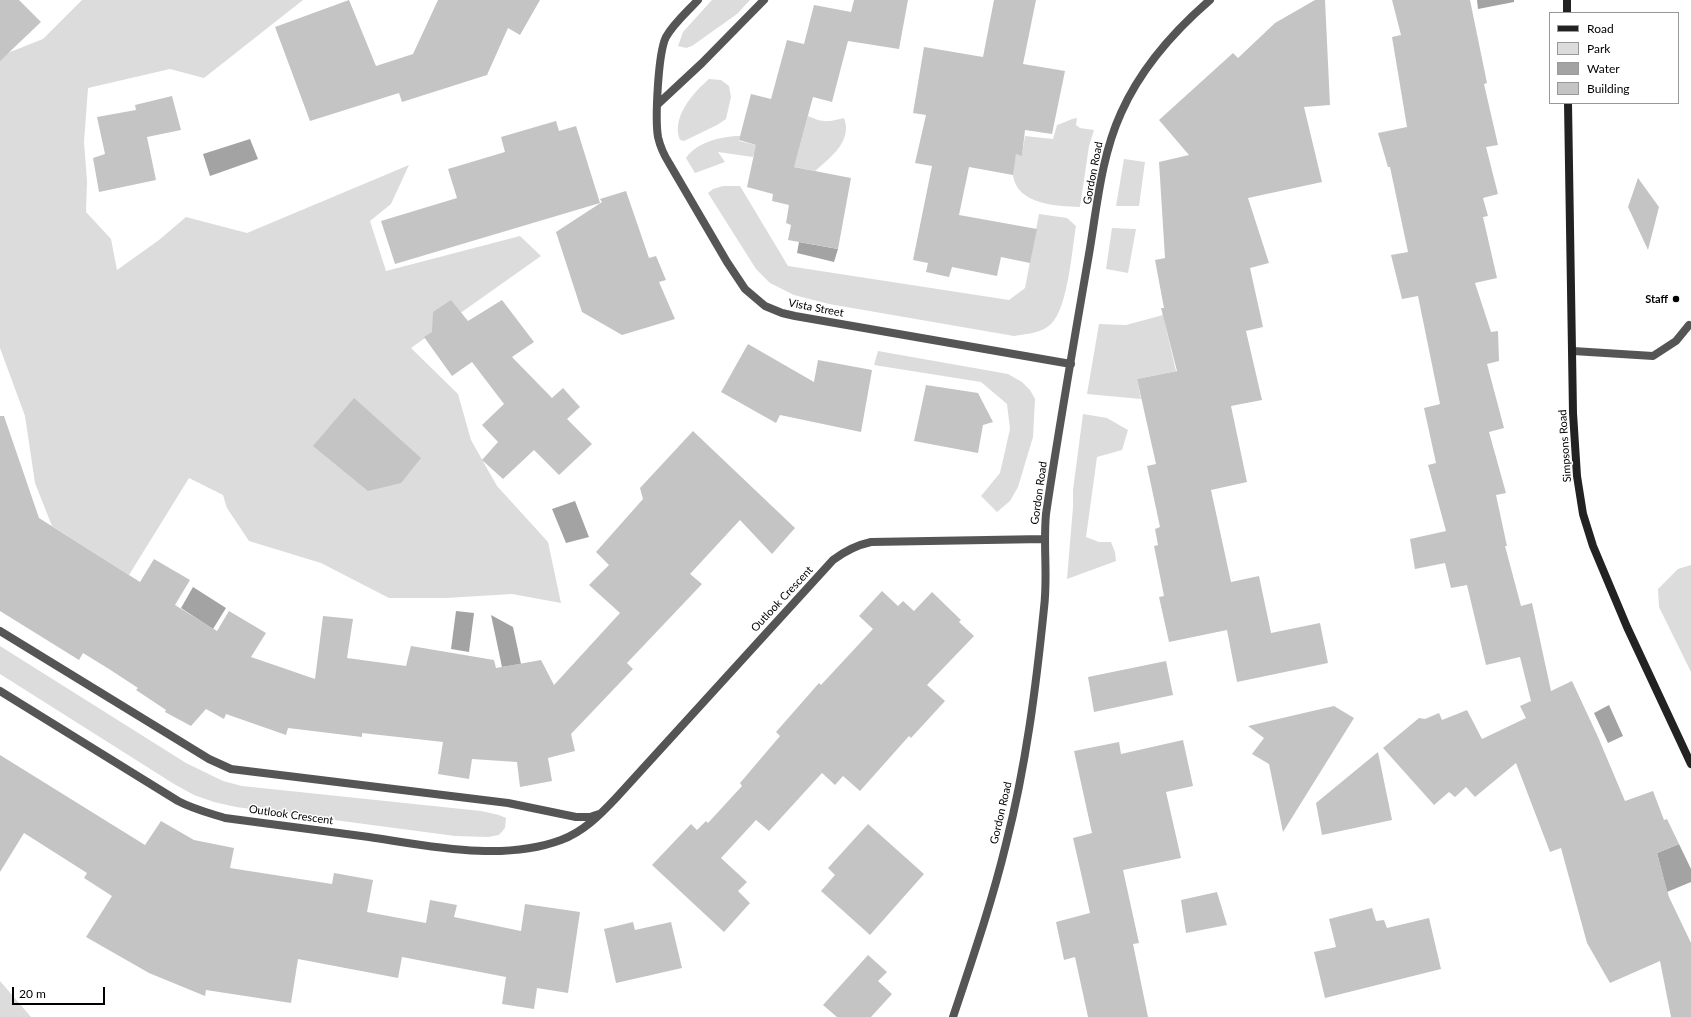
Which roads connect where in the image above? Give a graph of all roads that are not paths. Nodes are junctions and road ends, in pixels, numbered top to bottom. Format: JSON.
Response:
{"nodes":[{"id":1,"x":698,"y":0,"type":"edge"},
{"id":2,"x":764,"y":0,"type":"edge"},
{"id":3,"x":1210,"y":0,"type":"edge"},
{"id":4,"x":1567,"y":0,"type":"edge"},
{"id":5,"x":1567,"y":12,"type":"edge"},
{"id":6,"x":658,"y":104,"type":"junction"},
{"id":7,"x":1568,"y":104,"type":"edge"},
{"id":8,"x":1689,"y":325,"type":"dead end"},
{"id":9,"x":1573,"y":351,"type":"junction"},
{"id":10,"x":1071,"y":364,"type":"junction"},
{"id":11,"x":1044,"y":539,"type":"junction"},
{"id":12,"x":0,"y":631,"type":"edge"},
{"id":13,"x":0,"y":691,"type":"edge"},
{"id":14,"x":1691,"y":764,"type":"edge"},
{"id":15,"x":602,"y":813,"type":"junction"},
{"id":16,"x":953,"y":1017,"type":"edge"}],
"edges":[{"from":1,"to":6,"type":"street","name":"Vista Street"},
{"from":2,"to":6,"type":"street"},
{"from":3,"to":10,"type":"street","name":"Gordon Road"},
{"from":4,"to":5,"type":"main road"},
{"from":6,"to":10,"type":"street","name":"Vista Street"},
{"from":7,"to":9,"type":"main road","name":"Simpsons Road"},
{"from":8,"to":9,"type":"street"},
{"from":9,"to":14,"type":"main road","name":"Simpsons Road"},
{"from":10,"to":11,"type":"street","name":"Gordon Road"},
{"from":11,"to":15,"type":"street","name":"Outlook Crescent"},
{"from":11,"to":16,"type":"street","name":"Gordon Road"},
{"from":12,"to":15,"type":"street"},
{"from":13,"to":15,"type":"street","name":"Outlook Crescent"}]}
